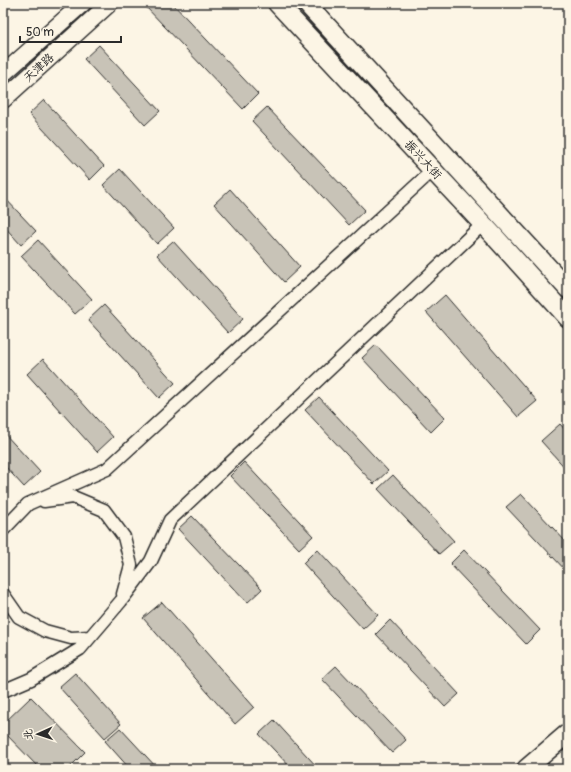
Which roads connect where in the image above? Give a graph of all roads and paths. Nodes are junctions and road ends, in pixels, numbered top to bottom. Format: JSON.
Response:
{"nodes":[{"id":1,"x":83,"y":3,"type":"edge"},
{"id":2,"x":110,"y":3,"type":"edge"},
{"id":3,"x":277,"y":3,"type":"edge"},
{"id":4,"x":306,"y":3,"type":"edge"},
{"id":5,"x":3,"y":74,"type":"edge"},
{"id":6,"x":3,"y":100,"type":"edge"},
{"id":7,"x":432,"y":171,"type":"junction"},
{"id":8,"x":483,"y":224,"type":"junction"},
{"id":9,"x":568,"y":289,"type":"edge"},
{"id":10,"x":568,"y":318,"type":"edge"},
{"id":11,"x":28,"y":504,"type":"junction"},
{"id":12,"x":3,"y":530,"type":"edge"},
{"id":13,"x":3,"y":594,"type":"edge"},
{"id":14,"x":121,"y":601,"type":"junction"},
{"id":15,"x":90,"y":637,"type":"junction"},
{"id":16,"x":3,"y":691,"type":"edge"},
{"id":17,"x":568,"y":733,"type":"edge"},
{"id":18,"x":568,"y":759,"type":"edge"},
{"id":19,"x":526,"y":769,"type":"edge"},
{"id":20,"x":556,"y":769,"type":"edge"}],
"edges":[{"from":1,"to":5,"type":"street","name":"天津路"},
{"from":2,"to":6,"type":"street","name":"天津路"},
{"from":3,"to":7,"type":"main road","name":"振兴大街"},
{"from":4,"to":9,"type":"main road","name":"振兴大街"},
{"from":7,"to":8,"type":"main road","name":"振兴大街"},
{"from":7,"to":11,"type":"street"},
{"from":8,"to":10,"type":"main road","name":"振兴大街"},
{"from":8,"to":14,"type":"street"},
{"from":11,"to":12,"type":"street"},
{"from":11,"to":14,"type":"street"},
{"from":13,"to":15,"type":"street"},
{"from":14,"to":15,"type":"street"},
{"from":15,"to":16,"type":"street"},
{"from":17,"to":19,"type":"main road"},
{"from":18,"to":20,"type":"main road"}]}
